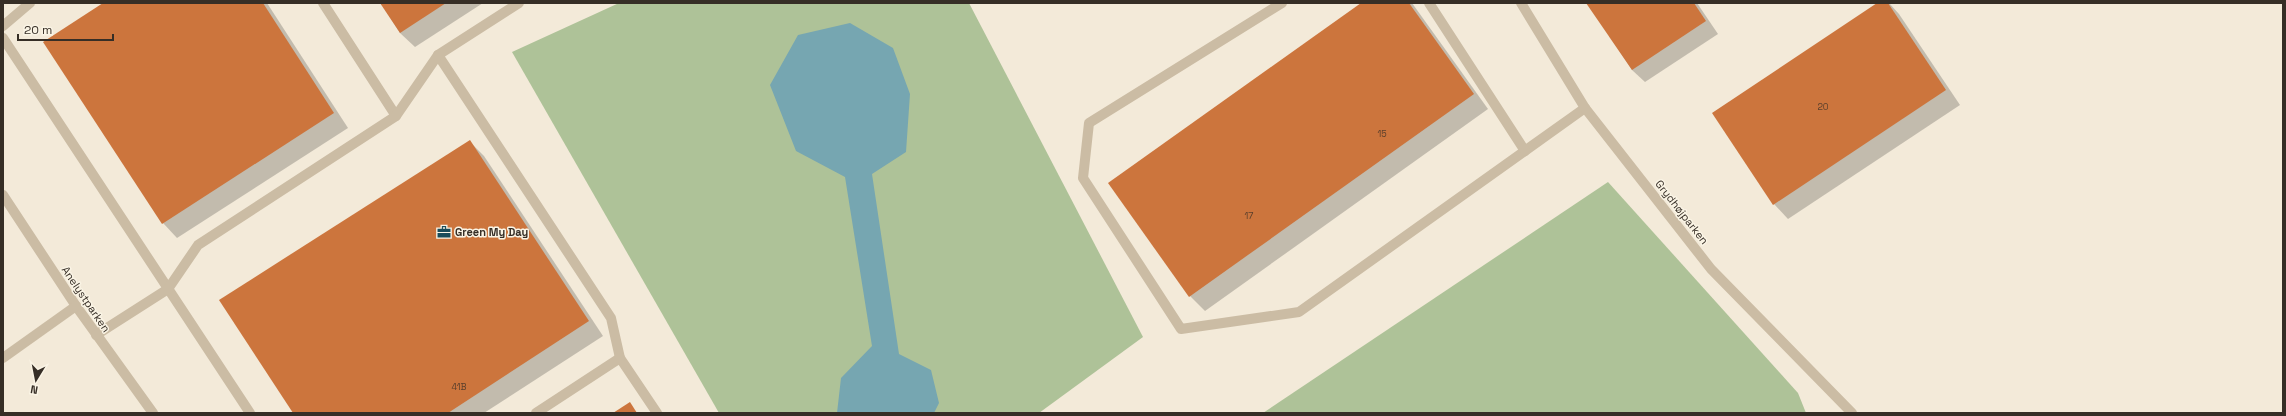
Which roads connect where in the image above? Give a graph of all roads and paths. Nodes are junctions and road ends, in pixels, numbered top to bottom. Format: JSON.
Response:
{"nodes":[{"id":1,"x":30,"y":3,"type":"edge"},
{"id":2,"x":323,"y":3,"type":"edge"},
{"id":3,"x":519,"y":3,"type":"edge"},
{"id":4,"x":1282,"y":3,"type":"edge"},
{"id":5,"x":1429,"y":3,"type":"edge"},
{"id":6,"x":1521,"y":3,"type":"edge"},
{"id":7,"x":3,"y":26,"type":"edge"},
{"id":8,"x":3,"y":38,"type":"edge"},
{"id":9,"x":438,"y":55,"type":"junction"},
{"id":10,"x":1584,"y":108,"type":"junction"},
{"id":11,"x":396,"y":116,"type":"junction"},
{"id":12,"x":1525,"y":151,"type":"junction"},
{"id":13,"x":3,"y":195,"type":"edge"},
{"id":14,"x":168,"y":289,"type":"junction"},
{"id":15,"x":76,"y":306,"type":"junction"},
{"id":16,"x":96,"y":335,"type":"junction"},
{"id":17,"x":3,"y":358,"type":"edge"},
{"id":18,"x":620,"y":358,"type":"junction"},
{"id":19,"x":153,"y":413,"type":"edge"},
{"id":20,"x":250,"y":413,"type":"edge"},
{"id":21,"x":536,"y":413,"type":"edge"},
{"id":22,"x":657,"y":413,"type":"edge"},
{"id":23,"x":1852,"y":413,"type":"edge"}],
"edges":[{"from":1,"to":7,"type":"street"},
{"from":2,"to":11,"type":"street"},
{"from":3,"to":9,"type":"street"},
{"from":4,"to":12,"type":"street"},
{"from":5,"to":12,"type":"street"},
{"from":6,"to":10,"type":"street","name":"Grydhøjparken"},
{"from":8,"to":14,"type":"street"},
{"from":9,"to":11,"type":"street"},
{"from":9,"to":18,"type":"street"},
{"from":10,"to":12,"type":"street"},
{"from":10,"to":23,"type":"street","name":"Grydhøjparken"},
{"from":11,"to":14,"type":"street"},
{"from":13,"to":15,"type":"street","name":"Anelystparken"},
{"from":14,"to":16,"type":"street"},
{"from":14,"to":20,"type":"street"},
{"from":15,"to":16,"type":"street","name":"Anelystparken"},
{"from":15,"to":17,"type":"street"},
{"from":16,"to":19,"type":"street","name":"Anelystparken"},
{"from":18,"to":21,"type":"street"},
{"from":18,"to":22,"type":"street"}]}
